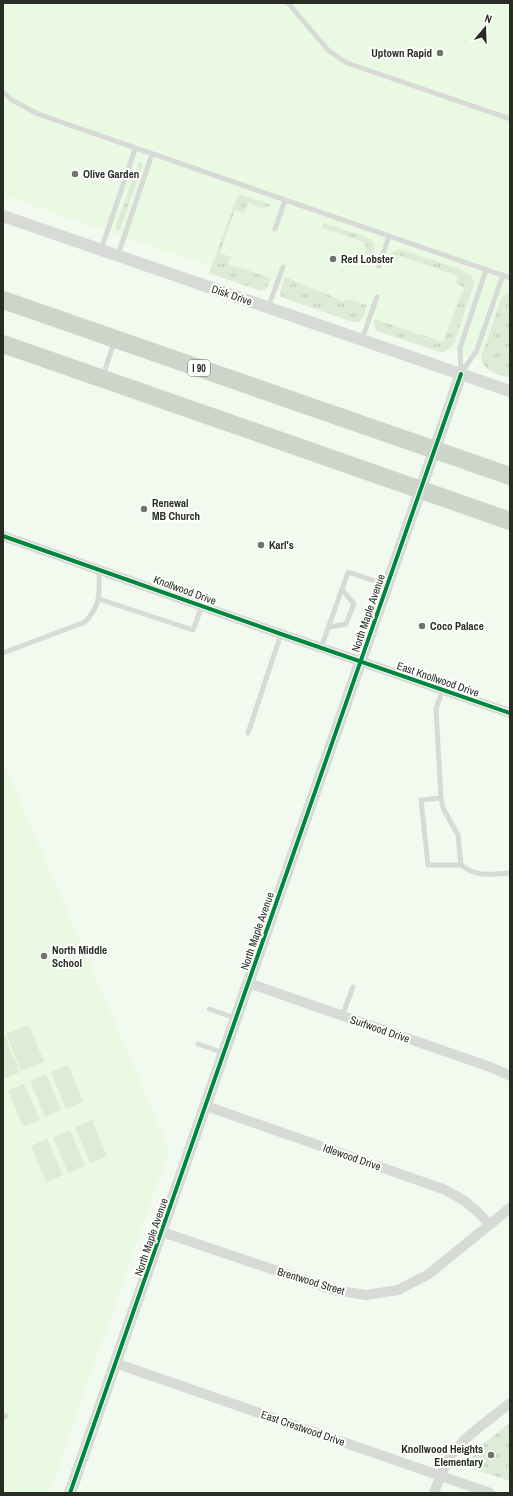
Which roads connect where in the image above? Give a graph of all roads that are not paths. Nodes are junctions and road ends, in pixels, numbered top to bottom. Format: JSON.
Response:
{"nodes":[{"id":1,"x":288,"y":3,"type":"edge"},
{"id":2,"x":3,"y":92,"type":"edge"},
{"id":3,"x":510,"y":119,"type":"edge"},
{"id":4,"x":135,"y":148,"type":"junction"},
{"id":5,"x":152,"y":154,"type":"junction"},
{"id":6,"x":285,"y":200,"type":"junction"},
{"id":7,"x":3,"y":216,"type":"edge"},
{"id":8,"x":275,"y":229,"type":"dead end"},
{"id":9,"x":389,"y":236,"type":"junction"},
{"id":10,"x":101,"y":250,"type":"junction"},
{"id":11,"x":117,"y":256,"type":"junction"},
{"id":12,"x":379,"y":266,"type":"dead end"},
{"id":13,"x":283,"y":267,"type":"dead end"},
{"id":14,"x":486,"y":270,"type":"junction"},
{"id":15,"x":503,"y":275,"type":"junction"},
{"id":16,"x":510,"y":278,"type":"edge"},
{"id":17,"x":377,"y":297,"type":"dead end"},
{"id":18,"x":3,"y":300,"type":"edge"},
{"id":19,"x":268,"y":308,"type":"junction"},
{"id":20,"x":115,"y":339,"type":"junction"},
{"id":21,"x":361,"y":340,"type":"junction"},
{"id":22,"x":3,"y":344,"type":"edge"},
{"id":23,"x":460,"y":374,"type":"junction"},
{"id":24,"x":102,"y":378,"type":"junction"},
{"id":25,"x":510,"y":392,"type":"edge"},
{"id":26,"x":510,"y":476,"type":"edge"},
{"id":27,"x":510,"y":522,"type":"edge"},
{"id":28,"x":3,"y":536,"type":"edge"},
{"id":29,"x":100,"y":570,"type":"junction"},
{"id":30,"x":387,"y":585,"type":"junction"},
{"id":31,"x":342,"y":589,"type":"junction"},
{"id":32,"x":99,"y":599,"type":"junction"},
{"id":33,"x":202,"y":606,"type":"junction"},
{"id":34,"x":329,"y":627,"type":"junction"},
{"id":35,"x":281,"y":634,"type":"junction"},
{"id":36,"x":320,"y":648,"type":"junction"},
{"id":37,"x":3,"y":653,"type":"edge"},
{"id":38,"x":360,"y":661,"type":"junction"},
{"id":39,"x":443,"y":689,"type":"junction"},
{"id":40,"x":510,"y":713,"type":"edge"},
{"id":41,"x":248,"y":733,"type":"dead end"},
{"id":42,"x":441,"y":798,"type":"junction"},
{"id":43,"x":461,"y":865,"type":"junction"},
{"id":44,"x":510,"y":872,"type":"edge"},
{"id":45,"x":248,"y":983,"type":"junction"},
{"id":46,"x":353,"y":987,"type":"dead end"},
{"id":47,"x":210,"y":1009,"type":"dead end"},
{"id":48,"x":342,"y":1016,"type":"junction"},
{"id":49,"x":236,"y":1019,"type":"junction"},
{"id":50,"x":198,"y":1044,"type":"dead end"},
{"id":51,"x":224,"y":1053,"type":"junction"},
{"id":52,"x":510,"y":1076,"type":"edge"},
{"id":53,"x":206,"y":1106,"type":"junction"},
{"id":54,"x":510,"y":1208,"type":"edge"},
{"id":55,"x":490,"y":1224,"type":"junction"},
{"id":56,"x":162,"y":1232,"type":"junction"},
{"id":57,"x":115,"y":1363,"type":"junction"},
{"id":58,"x":510,"y":1403,"type":"edge"},
{"id":59,"x":441,"y":1475,"type":"junction"},
{"id":60,"x":70,"y":1493,"type":"edge"},
{"id":61,"x":434,"y":1493,"type":"edge"},
{"id":62,"x":490,"y":1493,"type":"edge"}],
"edges":[{"from":1,"to":3,"type":"lane"},
{"from":2,"to":4,"type":"lane"},
{"from":4,"to":5,"type":"lane"},
{"from":4,"to":10,"type":"lane"},
{"from":5,"to":6,"type":"lane"},
{"from":5,"to":11,"type":"lane"},
{"from":6,"to":8,"type":"lane"},
{"from":6,"to":9,"type":"lane"},
{"from":7,"to":10,"type":"street","name":"Disk Drive"},
{"from":9,"to":12,"type":"lane"},
{"from":9,"to":14,"type":"lane"},
{"from":10,"to":11,"type":"street","name":"Disk Drive"},
{"from":11,"to":19,"type":"street","name":"Disk Drive"},
{"from":13,"to":19,"type":"lane"},
{"from":14,"to":15,"type":"lane"},
{"from":14,"to":23,"type":"lane"},
{"from":15,"to":16,"type":"lane"},
{"from":15,"to":23,"type":"lane"},
{"from":17,"to":21,"type":"lane"},
{"from":18,"to":20,"type":"highway","number":"I 90"},
{"from":19,"to":21,"type":"street","name":"Disk Drive"},
{"from":20,"to":24,"type":"lane"},
{"from":20,"to":26,"type":"highway","number":"I 90"},
{"from":21,"to":23,"type":"street","name":"Disk Drive"},
{"from":22,"to":24,"type":"highway"},
{"from":23,"to":25,"type":"street"},
{"from":23,"to":30,"type":"street","name":"North Maple Avenue"},
{"from":24,"to":27,"type":"highway"},
{"from":28,"to":29,"type":"street","name":"Knollwood Drive"},
{"from":29,"to":32,"type":"lane"},
{"from":29,"to":33,"type":"street","name":"Knollwood Drive"},
{"from":30,"to":31,"type":"lane"},
{"from":30,"to":38,"type":"street","name":"North Maple Avenue"},
{"from":31,"to":34,"type":"lane"},
{"from":31,"to":34,"type":"lane"},
{"from":32,"to":33,"type":"lane"},
{"from":32,"to":37,"type":"lane"},
{"from":33,"to":35,"type":"street","name":"Knollwood Drive"},
{"from":34,"to":36,"type":"lane"},
{"from":35,"to":36,"type":"street","name":"Knollwood Drive"},
{"from":35,"to":41,"type":"lane"},
{"from":36,"to":38,"type":"street","name":"Knollwood Drive"},
{"from":38,"to":39,"type":"street","name":"East Knollwood Drive"},
{"from":38,"to":45,"type":"street","name":"North Maple Avenue"},
{"from":39,"to":40,"type":"street","name":"East Knollwood Drive"},
{"from":39,"to":42,"type":"lane"},
{"from":42,"to":43,"type":"lane"},
{"from":42,"to":43,"type":"lane"},
{"from":43,"to":44,"type":"lane"},
{"from":45,"to":48,"type":"street","name":"Surfwood Drive"},
{"from":45,"to":49,"type":"street","name":"North Maple Avenue"},
{"from":46,"to":48,"type":"lane"},
{"from":47,"to":49,"type":"lane"},
{"from":48,"to":52,"type":"street","name":"Surfwood Drive"},
{"from":49,"to":51,"type":"street","name":"North Maple Avenue"},
{"from":50,"to":51,"type":"lane"},
{"from":51,"to":53,"type":"street","name":"North Maple Avenue"},
{"from":53,"to":55,"type":"street","name":"Idlewood Drive"},
{"from":53,"to":56,"type":"street","name":"North Maple Avenue"},
{"from":54,"to":55,"type":"street","name":"Brentwood Street"},
{"from":55,"to":56,"type":"street","name":"Brentwood Street"},
{"from":56,"to":57,"type":"street","name":"North Maple Avenue"},
{"from":57,"to":59,"type":"street","name":"East Crestwood Drive"},
{"from":57,"to":60,"type":"street","name":"North Maple Avenue"},
{"from":58,"to":59,"type":"street"},
{"from":59,"to":61,"type":"street"},
{"from":59,"to":62,"type":"street","name":"East Crestwood Drive"}]}
